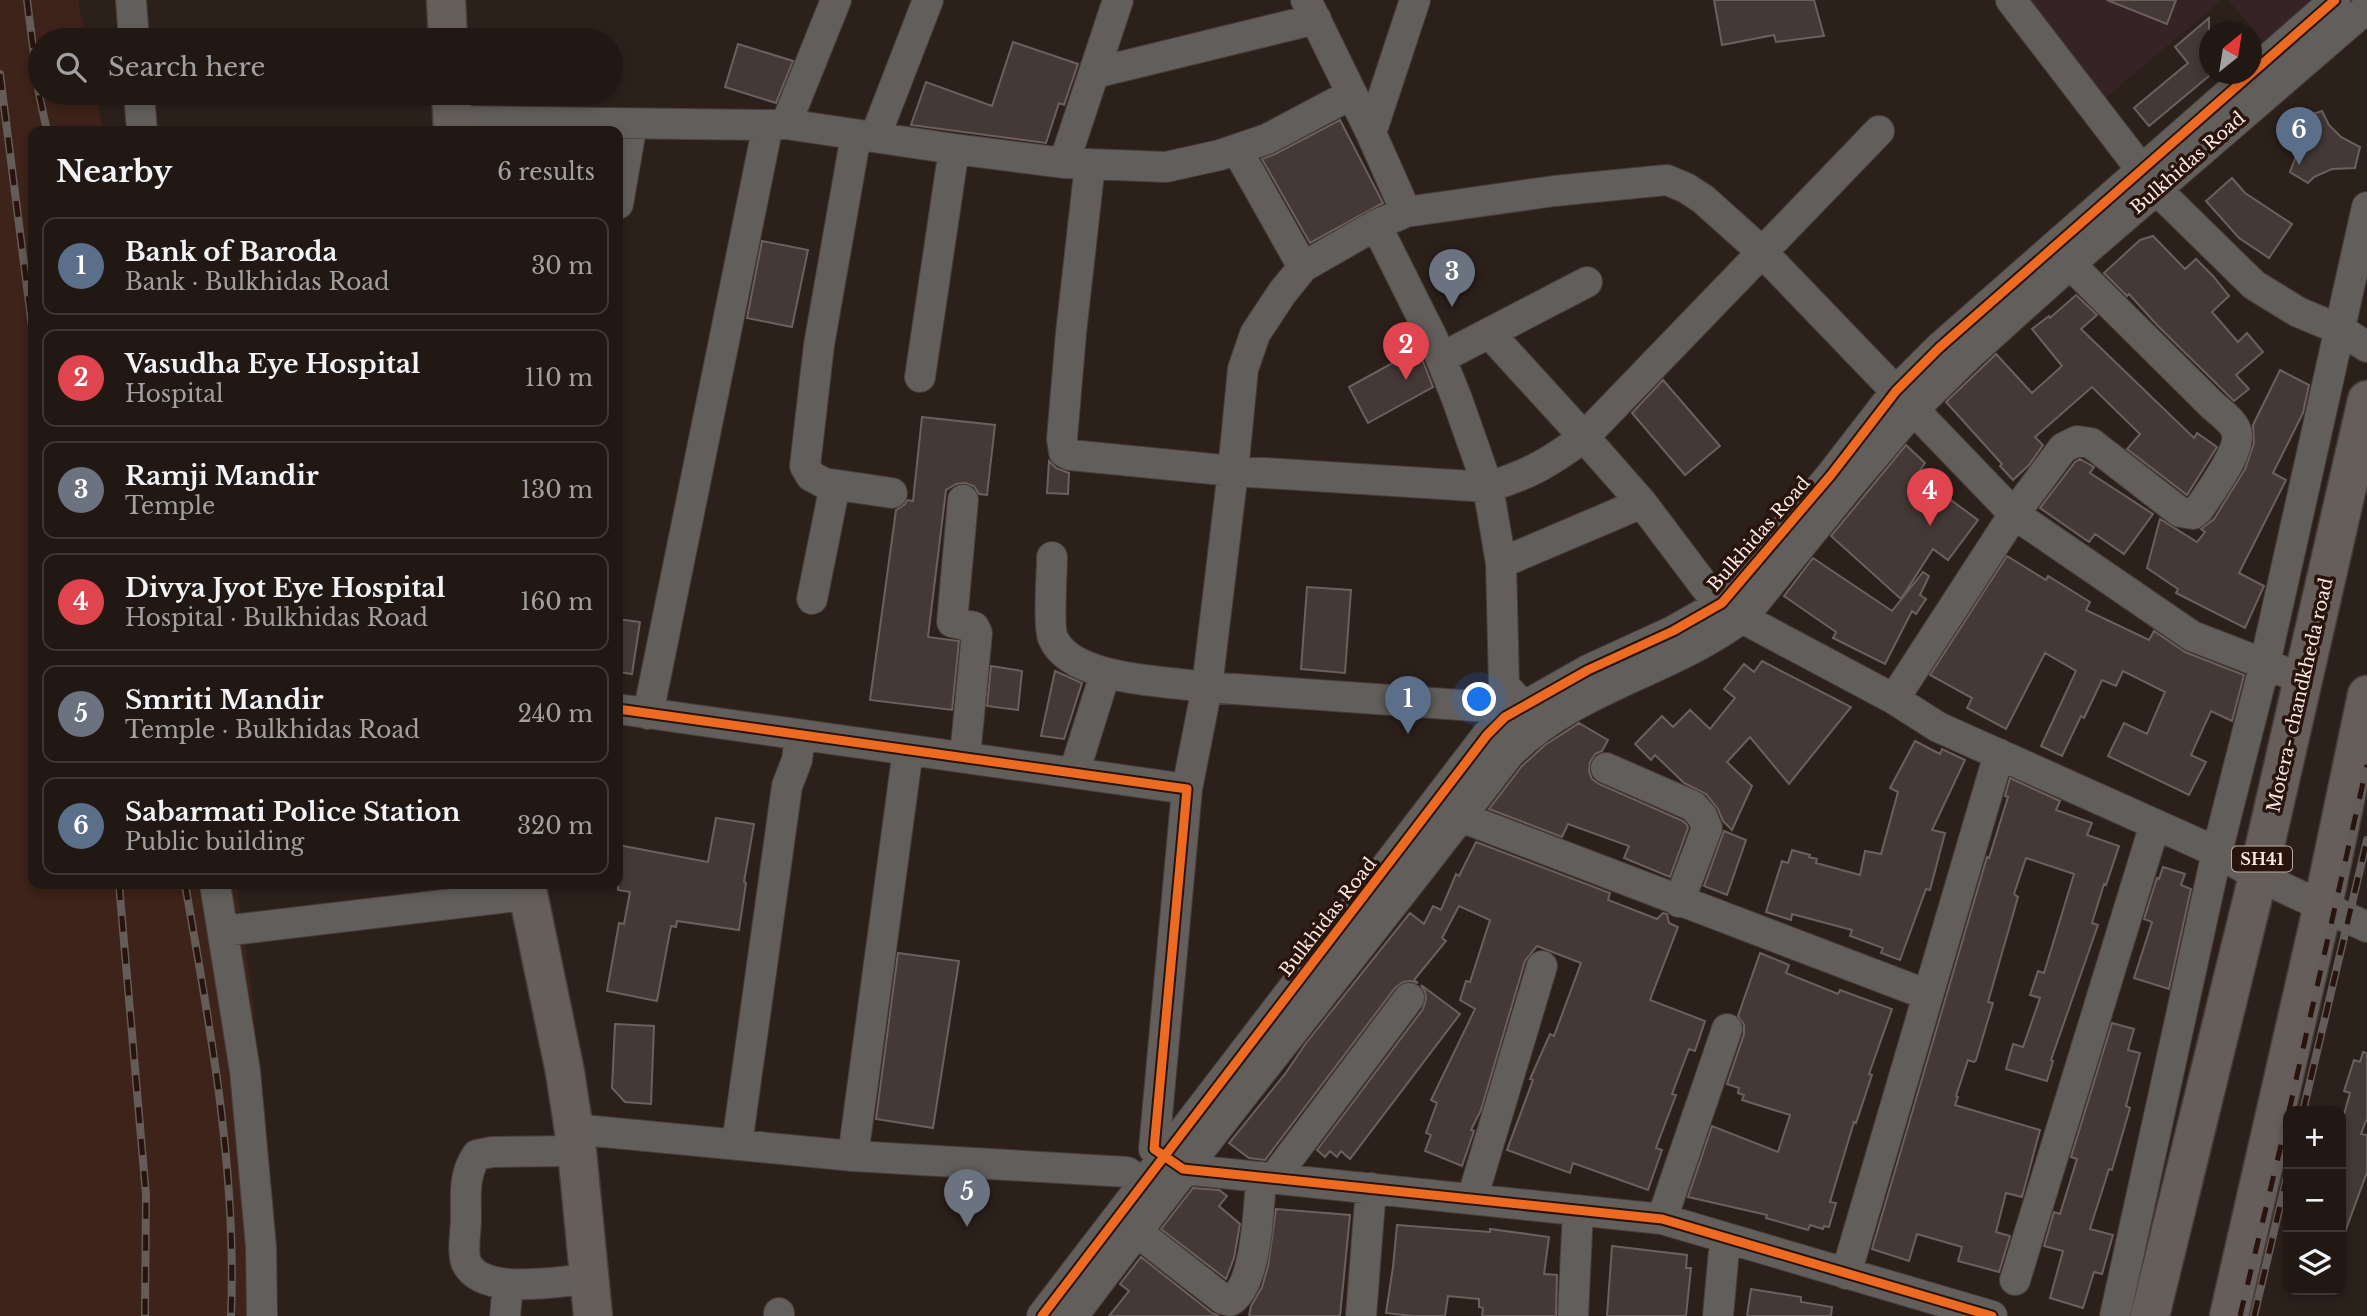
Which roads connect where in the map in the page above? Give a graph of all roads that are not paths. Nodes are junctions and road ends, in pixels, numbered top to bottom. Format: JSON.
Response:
{"nodes":[{"id":1,"x":131,"y":0,"type":"edge"},
{"id":2,"x":446,"y":0,"type":"edge"},
{"id":3,"x":836,"y":0,"type":"edge"},
{"id":4,"x":928,"y":0,"type":"edge"},
{"id":5,"x":1118,"y":0,"type":"edge"},
{"id":6,"x":1415,"y":0,"type":"edge"},
{"id":7,"x":2011,"y":0,"type":"edge"},
{"id":8,"x":2335,"y":0,"type":"edge"},
{"id":9,"x":2367,"y":8,"type":"edge"},
{"id":10,"x":1311,"y":10,"type":"edge"},
{"id":11,"x":133,"y":28,"type":"edge"},
{"id":12,"x":447,"y":28,"type":"edge"},
{"id":13,"x":1095,"y":73,"type":"junction"},
{"id":14,"x":1352,"y":94,"type":"junction"},
{"id":15,"x":140,"y":105,"type":"edge"},
{"id":16,"x":452,"y":115,"type":"edge"},
{"id":17,"x":632,"y":124,"type":"junction"},
{"id":18,"x":777,"y":125,"type":"junction"},
{"id":19,"x":142,"y":126,"type":"edge"},
{"id":20,"x":1879,"y":131,"type":"dead end"},
{"id":21,"x":1371,"y":133,"type":"junction"},
{"id":22,"x":865,"y":136,"type":"junction"},
{"id":23,"x":954,"y":149,"type":"junction"},
{"id":24,"x":1237,"y":150,"type":"junction"},
{"id":25,"x":1077,"y":164,"type":"junction"},
{"id":26,"x":623,"y":175,"type":"edge"},
{"id":27,"x":2150,"y":180,"type":"junction"},
{"id":28,"x":2367,"y":207,"type":"edge"},
{"id":29,"x":1406,"y":212,"type":"junction"},
{"id":30,"x":1376,"y":225,"type":"junction"},
{"id":31,"x":1762,"y":251,"type":"junction"},
{"id":32,"x":2070,"y":264,"type":"junction"},
{"id":33,"x":1303,"y":267,"type":"junction"},
{"id":34,"x":1587,"y":282,"type":"dead end"},
{"id":35,"x":2341,"y":330,"type":"junction"},
{"id":36,"x":1490,"y":334,"type":"junction"},
{"id":37,"x":2367,"y":347,"type":"edge"},
{"id":38,"x":1441,"y":358,"type":"junction"},
{"id":39,"x":920,"y":377,"type":"dead end"},
{"id":40,"x":1905,"y":400,"type":"junction"},
{"id":41,"x":2367,"y":400,"type":"edge"},
{"id":42,"x":1584,"y":437,"type":"junction"},
{"id":43,"x":1233,"y":471,"type":"junction"},
{"id":44,"x":835,"y":485,"type":"junction"},
{"id":45,"x":1488,"y":487,"type":"junction"},
{"id":46,"x":892,"y":493,"type":"dead end"},
{"id":47,"x":963,"y":500,"type":"dead end"},
{"id":48,"x":1642,"y":503,"type":"junction"},
{"id":49,"x":2014,"y":514,"type":"junction"},
{"id":50,"x":1052,"y":557,"type":"dead end"},
{"id":51,"x":1501,"y":563,"type":"junction"},
{"id":52,"x":812,"y":599,"type":"dead end"},
{"id":53,"x":1732,"y":610,"type":"junction"},
{"id":54,"x":2264,"y":663,"type":"junction"},
{"id":55,"x":1105,"y":674,"type":"junction"},
{"id":56,"x":2303,"y":679,"type":"junction"},
{"id":57,"x":1207,"y":687,"type":"junction"},
{"id":58,"x":2367,"y":695,"type":"edge"},
{"id":59,"x":1894,"y":699,"type":"junction"},
{"id":60,"x":623,"y":710,"type":"edge"},
{"id":61,"x":648,"y":714,"type":"junction"},
{"id":62,"x":1523,"y":722,"type":"junction"},
{"id":63,"x":800,"y":735,"type":"junction"},
{"id":64,"x":908,"y":750,"type":"junction"},
{"id":65,"x":1999,"y":754,"type":"junction"},
{"id":66,"x":965,"y":756,"type":"junction"},
{"id":67,"x":1606,"y":768,"type":"dead end"},
{"id":68,"x":1074,"y":773,"type":"junction"},
{"id":69,"x":1187,"y":789,"type":"junction"},
{"id":70,"x":1461,"y":817,"type":"junction"},
{"id":71,"x":2155,"y":824,"type":"junction"},
{"id":72,"x":2217,"y":852,"type":"junction"},
{"id":73,"x":2258,"y":876,"type":"junction"},
{"id":74,"x":216,"y":889,"type":"edge"},
{"id":75,"x":527,"y":890,"type":"edge"},
{"id":76,"x":1679,"y":902,"type":"junction"},
{"id":77,"x":2323,"y":905,"type":"junction"},
{"id":78,"x":2367,"y":927,"type":"edge"},
{"id":79,"x":223,"y":931,"type":"junction"},
{"id":80,"x":1542,"y":966,"type":"dead end"},
{"id":81,"x":1928,"y":995,"type":"junction"},
{"id":82,"x":1409,"y":998,"type":"dead end"},
{"id":83,"x":1727,"y":1029,"type":"dead end"},
{"id":84,"x":575,"y":1140,"type":"junction"},
{"id":85,"x":737,"y":1143,"type":"junction"},
{"id":86,"x":853,"y":1156,"type":"junction"},
{"id":87,"x":1173,"y":1162,"type":"junction"},
{"id":88,"x":1267,"y":1178,"type":"junction"},
{"id":89,"x":1371,"y":1188,"type":"junction"},
{"id":90,"x":1153,"y":1190,"type":"junction"},
{"id":91,"x":1472,"y":1199,"type":"junction"},
{"id":92,"x":1577,"y":1210,"type":"junction"},
{"id":93,"x":1662,"y":1219,"type":"junction"},
{"id":94,"x":1136,"y":1231,"type":"junction"},
{"id":95,"x":1725,"y":1239,"type":"junction"},
{"id":96,"x":1846,"y":1274,"type":"junction"},
{"id":97,"x":589,"y":1279,"type":"junction"},
{"id":98,"x":2015,"y":1280,"type":"dead end"},
{"id":99,"x":508,"y":1284,"type":"junction"},
{"id":100,"x":1985,"y":1315,"type":"edge"},
{"id":101,"x":262,"y":1316,"type":"edge"},
{"id":102,"x":505,"y":1316,"type":"edge"},
{"id":103,"x":593,"y":1316,"type":"edge"},
{"id":104,"x":1042,"y":1316,"type":"edge"},
{"id":105,"x":1073,"y":1316,"type":"edge"},
{"id":106,"x":1362,"y":1316,"type":"edge"},
{"id":107,"x":1573,"y":1316,"type":"edge"},
{"id":108,"x":1718,"y":1316,"type":"edge"},
{"id":109,"x":2115,"y":1316,"type":"edge"},
{"id":110,"x":2150,"y":1316,"type":"edge"},
{"id":111,"x":2229,"y":1316,"type":"edge"}],
"edges":[{"from":1,"to":11,"type":"street"},
{"from":2,"to":12,"type":"main road"},
{"from":3,"to":18,"type":"street"},
{"from":4,"to":22,"type":"street"},
{"from":5,"to":13,"type":"street"},
{"from":6,"to":21,"type":"street"},
{"from":7,"to":27,"type":"street"},
{"from":8,"to":27,"type":"street","name":"Bulkhidas Road"},
{"from":9,"to":27,"type":"street","name":"Bulkhidas Road"},
{"from":10,"to":13,"type":"street"},
{"from":10,"to":14,"type":"street"},
{"from":13,"to":25,"type":"street"},
{"from":14,"to":21,"type":"street"},
{"from":14,"to":24,"type":"street"},
{"from":15,"to":19,"type":"street"},
{"from":16,"to":17,"type":"street"},
{"from":17,"to":18,"type":"street"},
{"from":17,"to":26,"type":"street"},
{"from":18,"to":22,"type":"street"},
{"from":18,"to":61,"type":"street"},
{"from":20,"to":31,"type":"street"},
{"from":21,"to":29,"type":"street"},
{"from":22,"to":23,"type":"street"},
{"from":22,"to":44,"type":"street"},
{"from":23,"to":25,"type":"street"},
{"from":23,"to":39,"type":"street"},
{"from":24,"to":25,"type":"street"},
{"from":24,"to":33,"type":"street"},
{"from":25,"to":43,"type":"street"},
{"from":27,"to":32,"type":"street","name":"Bulkhidas Road"},
{"from":27,"to":35,"type":"street"},
{"from":27,"to":40,"type":"street","name":"Bulkhidas Road"},
{"from":28,"to":35,"type":"street"},
{"from":29,"to":30,"type":"street"},
{"from":29,"to":31,"type":"street"},
{"from":30,"to":33,"type":"street"},
{"from":30,"to":38,"type":"street"},
{"from":31,"to":40,"type":"street"},
{"from":31,"to":42,"type":"street"},
{"from":32,"to":40,"type":"street","name":"Bulkhidas Road"},
{"from":32,"to":49,"type":"street"},
{"from":33,"to":43,"type":"street"},
{"from":34,"to":36,"type":"street"},
{"from":35,"to":37,"type":"street"},
{"from":35,"to":54,"type":"street"},
{"from":36,"to":38,"type":"street"},
{"from":36,"to":42,"type":"street"},
{"from":38,"to":45,"type":"street"},
{"from":40,"to":49,"type":"street"},
{"from":40,"to":53,"type":"street","name":"Bulkhidas Road"},
{"from":41,"to":56,"type":"main road","name":"Motera- chandkheda road","number":"SH41"},
{"from":42,"to":45,"type":"street"},
{"from":42,"to":48,"type":"street"},
{"from":43,"to":45,"type":"street"},
{"from":43,"to":57,"type":"street"},
{"from":44,"to":46,"type":"street"},
{"from":44,"to":52,"type":"street"},
{"from":45,"to":51,"type":"street"},
{"from":47,"to":66,"type":"street"},
{"from":48,"to":51,"type":"street"},
{"from":48,"to":53,"type":"street"},
{"from":49,"to":54,"type":"street"},
{"from":49,"to":59,"type":"street"},
{"from":50,"to":55,"type":"street"},
{"from":51,"to":62,"type":"street"},
{"from":53,"to":59,"type":"street"},
{"from":53,"to":62,"type":"street","name":"Bulkhidas Road"},
{"from":54,"to":56,"type":"street"},
{"from":54,"to":72,"type":"street"},
{"from":55,"to":57,"type":"street"},
{"from":55,"to":68,"type":"street"},
{"from":56,"to":73,"type":"main road","name":"Motera- chandkheda road","number":"SH41"},
{"from":57,"to":62,"type":"street"},
{"from":57,"to":69,"type":"street"},
{"from":58,"to":77,"type":"main road"},
{"from":59,"to":65,"type":"street"},
{"from":60,"to":61,"type":"street"},
{"from":61,"to":63,"type":"street"},
{"from":62,"to":70,"type":"street","name":"Bulkhidas Road"},
{"from":62,"to":87,"type":"street","name":"Bulkhidas Road"},
{"from":63,"to":64,"type":"street"},
{"from":63,"to":85,"type":"street"},
{"from":64,"to":66,"type":"street"},
{"from":64,"to":86,"type":"street"},
{"from":65,"to":71,"type":"street"},
{"from":65,"to":81,"type":"street"},
{"from":66,"to":68,"type":"street"},
{"from":67,"to":76,"type":"street"},
{"from":68,"to":69,"type":"street"},
{"from":69,"to":87,"type":"street"},
{"from":70,"to":76,"type":"street"},
{"from":70,"to":87,"type":"street","name":"Bulkhidas Road"},
{"from":71,"to":72,"type":"street"},
{"from":71,"to":98,"type":"street"},
{"from":72,"to":73,"type":"street"},
{"from":72,"to":109,"type":"street"},
{"from":73,"to":77,"type":"street"},
{"from":73,"to":110,"type":"main road","name":"Motera- chandkheda road","number":"SH41"},
{"from":74,"to":79,"type":"street"},
{"from":75,"to":79,"type":"street"},
{"from":75,"to":84,"type":"main road"},
{"from":76,"to":81,"type":"street"},
{"from":77,"to":78,"type":"street"},
{"from":77,"to":111,"type":"main road"},
{"from":79,"to":101,"type":"street"},
{"from":80,"to":91,"type":"street"},
{"from":81,"to":96,"type":"street"},
{"from":82,"to":88,"type":"street"},
{"from":83,"to":93,"type":"street"},
{"from":84,"to":85,"type":"street"},
{"from":84,"to":97,"type":"main road"},
{"from":84,"to":99,"type":"street"},
{"from":85,"to":86,"type":"street"},
{"from":86,"to":90,"type":"street"},
{"from":87,"to":88,"type":"street"},
{"from":87,"to":90,"type":"street","name":"Bulkhidas Road"},
{"from":88,"to":89,"type":"street"},
{"from":88,"to":94,"type":"street"},
{"from":89,"to":91,"type":"street"},
{"from":89,"to":106,"type":"street"},
{"from":90,"to":94,"type":"street","name":"Bulkhidas Road"},
{"from":90,"to":104,"type":"street"},
{"from":91,"to":92,"type":"street"},
{"from":92,"to":93,"type":"street"},
{"from":92,"to":107,"type":"street"},
{"from":93,"to":95,"type":"street"},
{"from":94,"to":105,"type":"street","name":"Bulkhidas Road"},
{"from":95,"to":96,"type":"street"},
{"from":95,"to":108,"type":"street"},
{"from":96,"to":100,"type":"street"},
{"from":97,"to":99,"type":"street"},
{"from":97,"to":103,"type":"main road"},
{"from":99,"to":102,"type":"street"}]}
